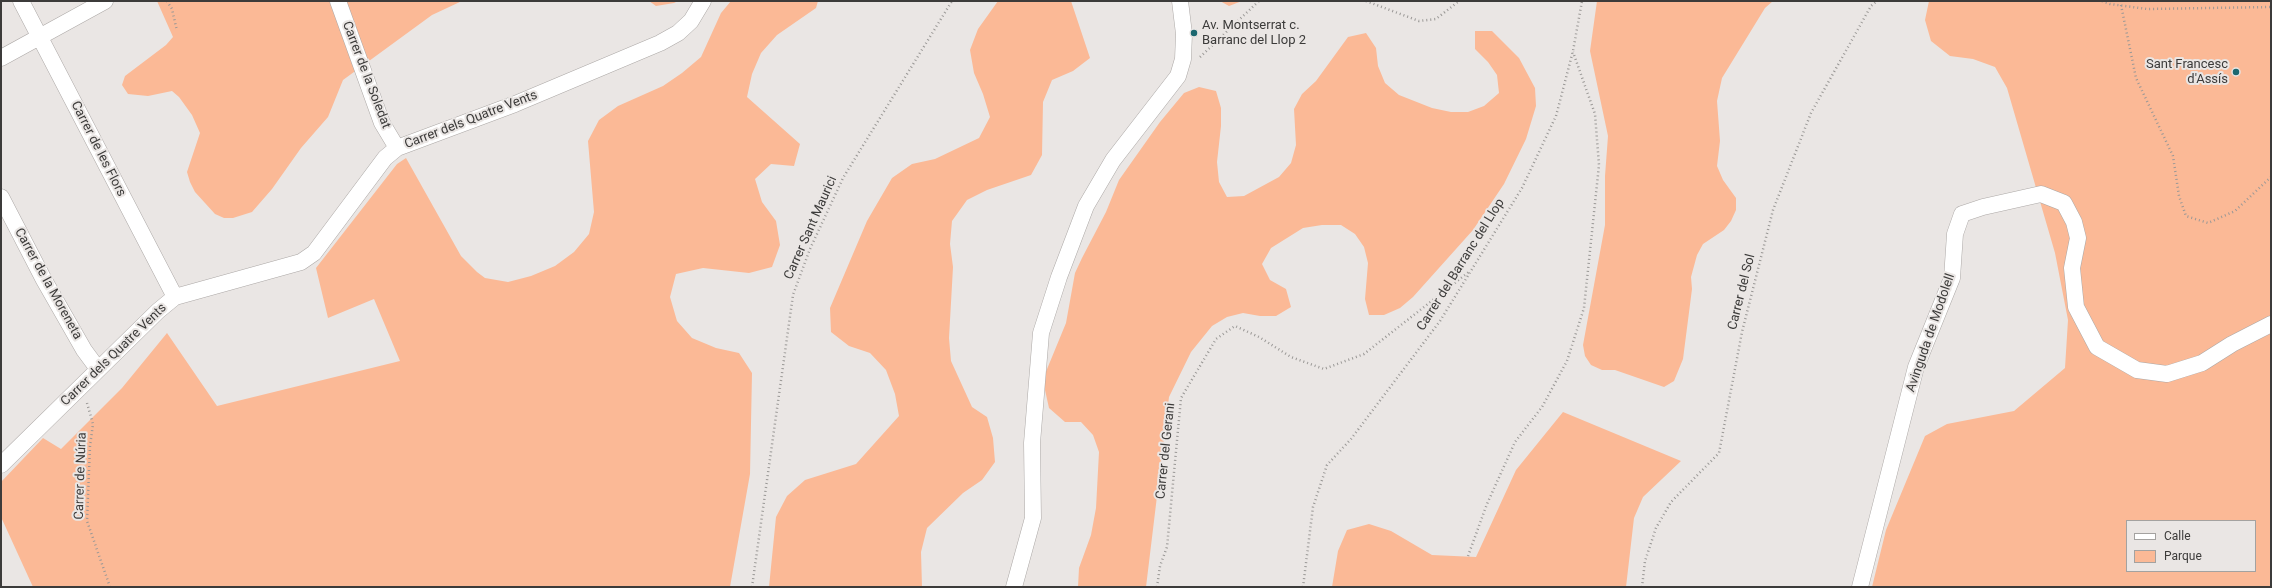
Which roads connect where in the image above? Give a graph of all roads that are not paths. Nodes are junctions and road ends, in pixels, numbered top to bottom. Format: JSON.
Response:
{"nodes":[{"id":1,"x":21,"y":1,"type":"edge"},
{"id":2,"x":105,"y":1,"type":"edge"},
{"id":3,"x":338,"y":1,"type":"edge"},
{"id":4,"x":703,"y":1,"type":"edge"},
{"id":5,"x":1180,"y":1,"type":"edge"},
{"id":6,"x":40,"y":36,"type":"junction"},
{"id":7,"x":1,"y":58,"type":"edge"},
{"id":8,"x":397,"y":148,"type":"junction"},
{"id":9,"x":1,"y":197,"type":"edge"},
{"id":10,"x":175,"y":297,"type":"junction"},
{"id":11,"x":2271,"y":324,"type":"edge"},
{"id":12,"x":98,"y":369,"type":"junction"},
{"id":13,"x":1,"y":465,"type":"edge"},
{"id":14,"x":1014,"y":587,"type":"edge"},
{"id":15,"x":1860,"y":587,"type":"edge"}],
"edges":[{"from":1,"to":6,"type":"street","name":"Carrer de les Flors"},
{"from":2,"to":6,"type":"street"},
{"from":3,"to":8,"type":"street","name":"Carrer de la Soledat"},
{"from":4,"to":8,"type":"street","name":"Carrer dels Quatre Vents"},
{"from":5,"to":14,"type":"street"},
{"from":6,"to":7,"type":"street"},
{"from":6,"to":10,"type":"street","name":"Carrer de les Flors"},
{"from":8,"to":10,"type":"street","name":"Carrer dels Quatre Vents"},
{"from":9,"to":12,"type":"street","name":"Carrer de la Moreneta"},
{"from":10,"to":12,"type":"street","name":"Carrer dels Quatre Vents"},
{"from":11,"to":15,"type":"street","name":"Avinguda de Modolell"},
{"from":12,"to":13,"type":"street","name":"Carrer dels Quatre Vents"}]}
